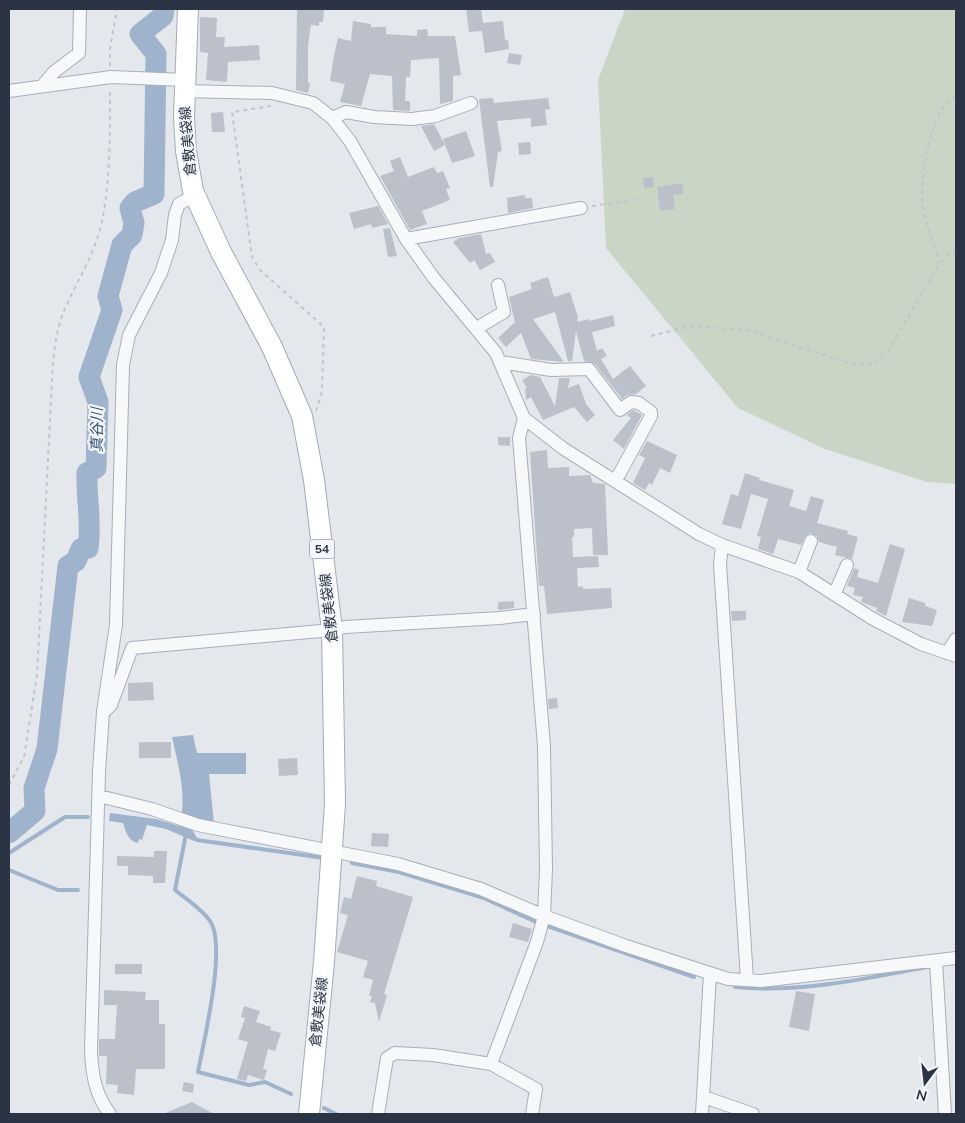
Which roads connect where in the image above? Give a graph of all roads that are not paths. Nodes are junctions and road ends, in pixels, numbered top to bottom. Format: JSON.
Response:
{"nodes":[{"id":1,"x":80,"y":9,"type":"edge"},
{"id":2,"x":188,"y":9,"type":"edge"},
{"id":3,"x":180,"y":84,"type":"junction"},
{"id":4,"x":43,"y":85,"type":"junction"},
{"id":5,"x":9,"y":91,"type":"edge"},
{"id":6,"x":471,"y":103,"type":"dead end"},
{"id":7,"x":332,"y":118,"type":"junction"},
{"id":8,"x":195,"y":195,"type":"junction"},
{"id":9,"x":581,"y":208,"type":"road end"},
{"id":10,"x":406,"y":239,"type":"junction"},
{"id":11,"x":498,"y":285,"type":"dead end"},
{"id":12,"x":477,"y":328,"type":"junction"},
{"id":13,"x":501,"y":362,"type":"junction"},
{"id":14,"x":524,"y":418,"type":"junction"},
{"id":15,"x":616,"y":480,"type":"junction"},
{"id":16,"x":811,"y":541,"type":"dead end"},
{"id":17,"x":722,"y":545,"type":"junction"},
{"id":18,"x":847,"y":565,"type":"dead end"},
{"id":19,"x":800,"y":572,"type":"junction"},
{"id":20,"x":835,"y":593,"type":"junction"},
{"id":21,"x":534,"y":614,"type":"junction"},
{"id":22,"x":332,"y":630,"type":"junction"},
{"id":23,"x":956,"y":639,"type":"edge"},
{"id":24,"x":952,"y":654,"type":"edge"},
{"id":25,"x":103,"y":712,"type":"junction"},
{"id":26,"x":99,"y":796,"type":"junction"},
{"id":27,"x":332,"y":851,"type":"junction"},
{"id":28,"x":542,"y":921,"type":"junction"},
{"id":29,"x":956,"y":958,"type":"edge"},
{"id":30,"x":936,"y":964,"type":"junction"},
{"id":31,"x":710,"y":974,"type":"junction"},
{"id":32,"x":747,"y":978,"type":"junction"},
{"id":33,"x":491,"y":1064,"type":"junction"},
{"id":34,"x":704,"y":1096,"type":"junction"},
{"id":35,"x":110,"y":1114,"type":"edge"},
{"id":36,"x":309,"y":1114,"type":"edge"},
{"id":37,"x":378,"y":1114,"type":"edge"},
{"id":38,"x":532,"y":1114,"type":"edge"},
{"id":39,"x":702,"y":1114,"type":"edge"},
{"id":40,"x":752,"y":1114,"type":"edge"},
{"id":41,"x":945,"y":1114,"type":"edge"}],
"edges":[{"from":1,"to":4,"type":"street"},
{"from":2,"to":3,"type":"main road","name":"倉敷美袋線","number":"54"},
{"from":3,"to":4,"type":"street"},
{"from":3,"to":7,"type":"street"},
{"from":3,"to":8,"type":"main road","name":"倉敷美袋線","number":"54"},
{"from":4,"to":5,"type":"street"},
{"from":6,"to":7,"type":"street"},
{"from":7,"to":10,"type":"street"},
{"from":8,"to":22,"type":"main road","name":"倉敷美袋線","number":"54"},
{"from":8,"to":25,"type":"street"},
{"from":9,"to":10,"type":"street"},
{"from":10,"to":12,"type":"street"},
{"from":11,"to":12,"type":"street"},
{"from":12,"to":13,"type":"street"},
{"from":13,"to":14,"type":"street"},
{"from":13,"to":15,"type":"street"},
{"from":14,"to":15,"type":"street"},
{"from":14,"to":21,"type":"street"},
{"from":15,"to":17,"type":"street"},
{"from":16,"to":19,"type":"street"},
{"from":17,"to":19,"type":"street"},
{"from":17,"to":32,"type":"street"},
{"from":18,"to":20,"type":"street"},
{"from":19,"to":20,"type":"street"},
{"from":20,"to":24,"type":"street"},
{"from":21,"to":22,"type":"street"},
{"from":21,"to":28,"type":"street"},
{"from":22,"to":25,"type":"street"},
{"from":22,"to":27,"type":"main road","name":"倉敷美袋線","number":"54"},
{"from":23,"to":24,"type":"street"},
{"from":25,"to":26,"type":"street"},
{"from":26,"to":27,"type":"street"},
{"from":26,"to":35,"type":"street"},
{"from":27,"to":28,"type":"street"},
{"from":27,"to":36,"type":"main road","name":"倉敷美袋線","number":"54"},
{"from":28,"to":31,"type":"street"},
{"from":28,"to":33,"type":"street"},
{"from":29,"to":30,"type":"street"},
{"from":30,"to":32,"type":"street"},
{"from":30,"to":41,"type":"street"},
{"from":31,"to":32,"type":"street"},
{"from":31,"to":34,"type":"street"},
{"from":33,"to":37,"type":"street"},
{"from":33,"to":38,"type":"street"},
{"from":34,"to":39,"type":"street"},
{"from":34,"to":40,"type":"street"}]}
